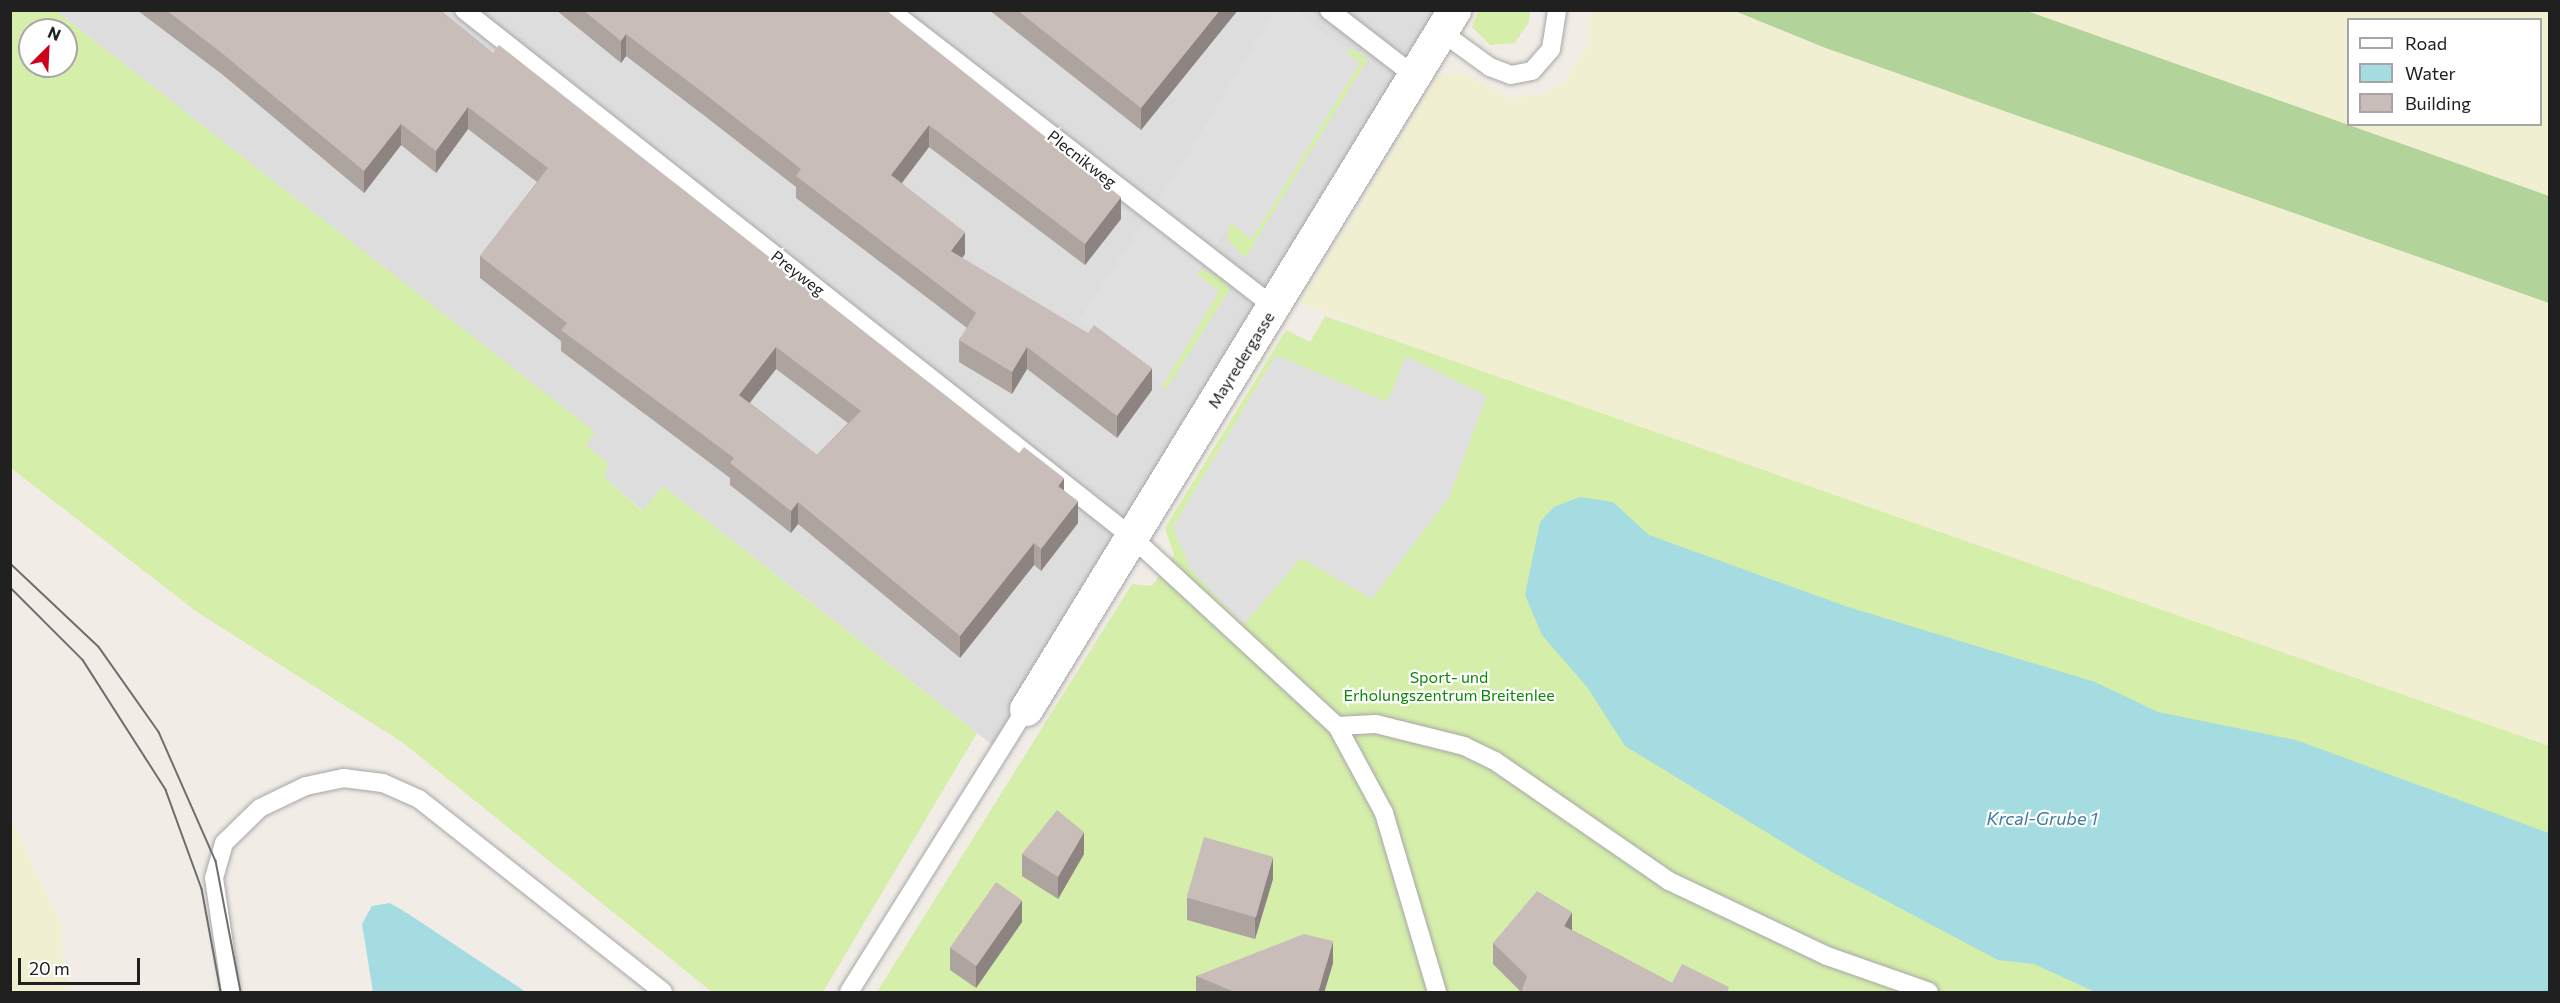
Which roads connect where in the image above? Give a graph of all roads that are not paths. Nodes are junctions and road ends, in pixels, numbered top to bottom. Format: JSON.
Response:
{"nodes":[{"id":1,"x":464,"y":10,"type":"edge"},
{"id":2,"x":890,"y":10,"type":"edge"},
{"id":3,"x":1329,"y":10,"type":"edge"},
{"id":4,"x":1557,"y":10,"type":"edge"},
{"id":5,"x":1448,"y":22,"type":"edge"},
{"id":6,"x":1416,"y":77,"type":"junction"},
{"id":7,"x":1274,"y":307,"type":"junction"},
{"id":8,"x":1132,"y":537,"type":"junction"},
{"id":9,"x":1026,"y":709,"type":"joint"},
{"id":10,"x":1337,"y":726,"type":"junction"},
{"id":11,"x":231,"y":993,"type":"edge"},
{"id":12,"x":663,"y":993,"type":"edge"},
{"id":13,"x":849,"y":993,"type":"edge"},
{"id":14,"x":1437,"y":993,"type":"edge"},
{"id":15,"x":1929,"y":993,"type":"edge"}],
"edges":[{"from":1,"to":8,"type":"lane","name":"Preyweg"},
{"from":2,"to":7,"type":"lane","name":"Plecnikweg"},
{"from":3,"to":6,"type":"lane"},
{"from":4,"to":5,"type":"lane"},
{"from":5,"to":6,"type":"street","name":"Mayredergasse"},
{"from":6,"to":7,"type":"street","name":"Mayredergasse"},
{"from":7,"to":8,"type":"street","name":"Mayredergasse"},
{"from":8,"to":9,"type":"street","name":"Mayredergasse"},
{"from":8,"to":10,"type":"lane","name":"Preyweg"},
{"from":9,"to":13,"type":"lane"},
{"from":10,"to":14,"type":"lane","name":"Preyweg"},
{"from":10,"to":15,"type":"lane"},
{"from":11,"to":12,"type":"lane"}]}
